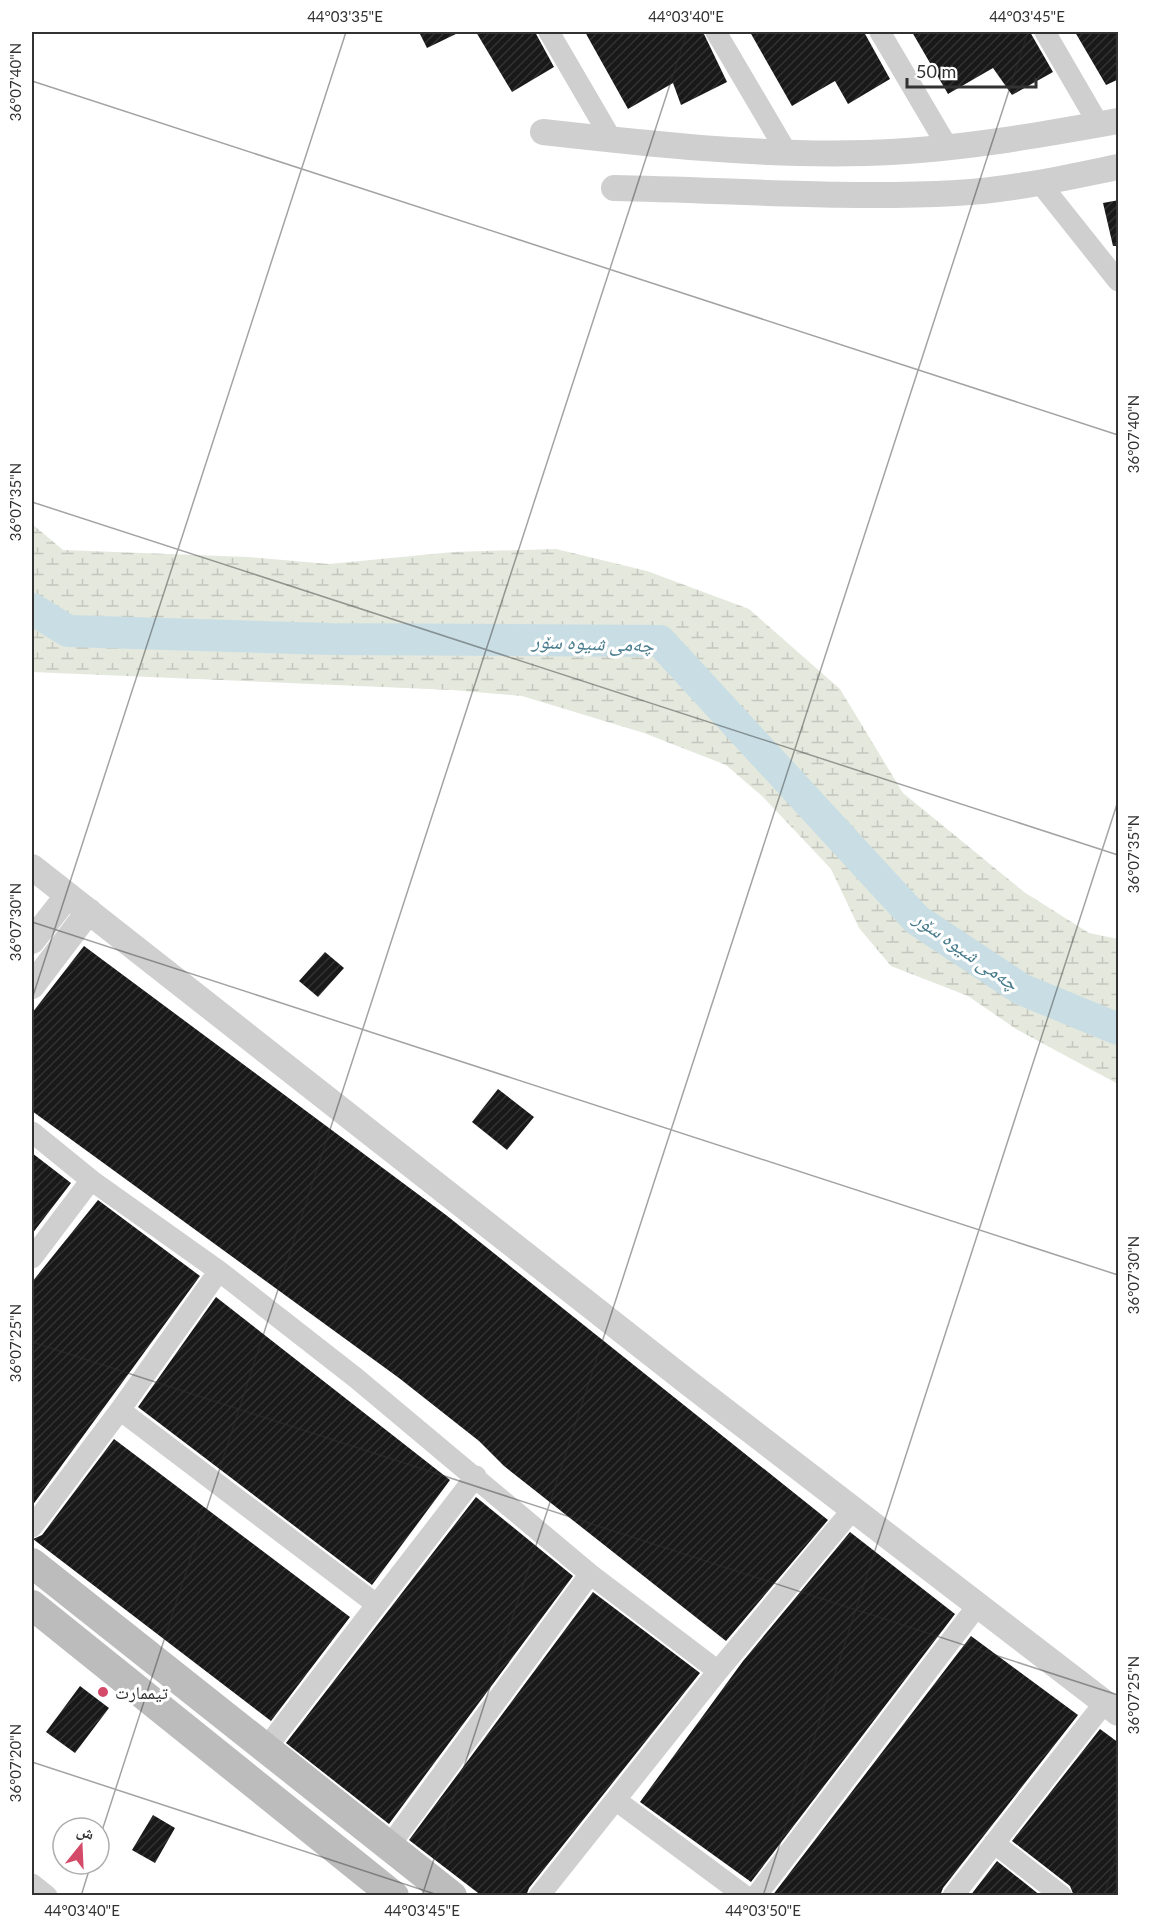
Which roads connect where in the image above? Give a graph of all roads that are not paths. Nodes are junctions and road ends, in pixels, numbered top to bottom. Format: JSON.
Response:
{"nodes":[{"id":1,"x":549,"y":32,"type":"edge"},
{"id":2,"x":716,"y":32,"type":"edge"},
{"id":3,"x":880,"y":32,"type":"edge"},
{"id":4,"x":1045,"y":32,"type":"edge"},
{"id":5,"x":1109,"y":123,"type":"edge"},
{"id":6,"x":543,"y":132,"type":"dead end"},
{"id":7,"x":612,"y":140,"type":"junction"},
{"id":8,"x":947,"y":146,"type":"junction"},
{"id":9,"x":681,"y":147,"type":"junction"},
{"id":10,"x":786,"y":151,"type":"junction"},
{"id":11,"x":1119,"y":167,"type":"edge"},
{"id":12,"x":1040,"y":183,"type":"junction"},
{"id":13,"x":614,"y":188,"type":"dead end"},
{"id":14,"x":684,"y":189,"type":"junction"},
{"id":15,"x":1119,"y":281,"type":"edge"},
{"id":16,"x":32,"y":867,"type":"edge"},
{"id":17,"x":68,"y":895,"type":"junction"},
{"id":18,"x":90,"y":911,"type":"junction"},
{"id":19,"x":32,"y":941,"type":"edge"},
{"id":20,"x":32,"y":986,"type":"edge"},
{"id":21,"x":32,"y":1132,"type":"edge"},
{"id":22,"x":91,"y":1180,"type":"junction"},
{"id":23,"x":32,"y":1258,"type":"edge"},
{"id":24,"x":219,"y":1271,"type":"junction"},
{"id":25,"x":120,"y":1410,"type":"junction"},
{"id":26,"x":476,"y":1476,"type":"junction"},
{"id":27,"x":853,"y":1509,"type":"junction"},
{"id":28,"x":32,"y":1527,"type":"edge"},
{"id":29,"x":32,"y":1563,"type":"edge"},
{"id":30,"x":590,"y":1574,"type":"junction"},
{"id":31,"x":376,"y":1604,"type":"junction"},
{"id":32,"x":32,"y":1605,"type":"edge"},
{"id":33,"x":978,"y":1605,"type":"junction"},
{"id":34,"x":718,"y":1671,"type":"junction"},
{"id":35,"x":1112,"y":1707,"type":"edge"},
{"id":36,"x":266,"y":1748,"type":"junction"},
{"id":37,"x":617,"y":1800,"type":"junction"},
{"id":38,"x":994,"y":1843,"type":"junction"},
{"id":39,"x":390,"y":1845,"type":"junction"},
{"id":40,"x":32,"y":1884,"type":"edge"},
{"id":41,"x":47,"y":1896,"type":"edge"},
{"id":42,"x":394,"y":1896,"type":"edge"},
{"id":43,"x":452,"y":1896,"type":"edge"},
{"id":44,"x":539,"y":1896,"type":"edge"},
{"id":45,"x":745,"y":1896,"type":"edge"},
{"id":46,"x":756,"y":1896,"type":"edge"},
{"id":47,"x":953,"y":1896,"type":"edge"},
{"id":48,"x":1062,"y":1896,"type":"edge"}],
"edges":[{"from":1,"to":7,"type":"street"},
{"from":2,"to":10,"type":"street"},
{"from":3,"to":8,"type":"street"},
{"from":4,"to":5,"type":"street"},
{"from":5,"to":8,"type":"street"},
{"from":6,"to":7,"type":"street"},
{"from":7,"to":9,"type":"street"},
{"from":8,"to":10,"type":"street"},
{"from":9,"to":10,"type":"street"},
{"from":9,"to":14,"type":"street"},
{"from":11,"to":12,"type":"street"},
{"from":12,"to":14,"type":"street"},
{"from":12,"to":15,"type":"street"},
{"from":13,"to":14,"type":"street"},
{"from":16,"to":17,"type":"street"},
{"from":17,"to":18,"type":"street"},
{"from":17,"to":19,"type":"street"},
{"from":18,"to":20,"type":"street"},
{"from":18,"to":27,"type":"street"},
{"from":21,"to":22,"type":"street"},
{"from":22,"to":23,"type":"street"},
{"from":22,"to":24,"type":"street"},
{"from":24,"to":25,"type":"street"},
{"from":24,"to":26,"type":"street"},
{"from":25,"to":28,"type":"street"},
{"from":25,"to":31,"type":"street"},
{"from":26,"to":30,"type":"street"},
{"from":26,"to":31,"type":"street"},
{"from":27,"to":33,"type":"street"},
{"from":27,"to":34,"type":"street"},
{"from":29,"to":36,"type":"main road"},
{"from":30,"to":34,"type":"street"},
{"from":30,"to":39,"type":"street"},
{"from":31,"to":36,"type":"street"},
{"from":32,"to":42,"type":"main road"},
{"from":33,"to":35,"type":"street"},
{"from":33,"to":46,"type":"street"},
{"from":34,"to":37,"type":"street"},
{"from":35,"to":38,"type":"street"},
{"from":36,"to":39,"type":"main road"},
{"from":37,"to":44,"type":"street"},
{"from":37,"to":45,"type":"street"},
{"from":38,"to":47,"type":"street"},
{"from":38,"to":48,"type":"street"},
{"from":39,"to":43,"type":"main road"},
{"from":40,"to":41,"type":"street"}]}
